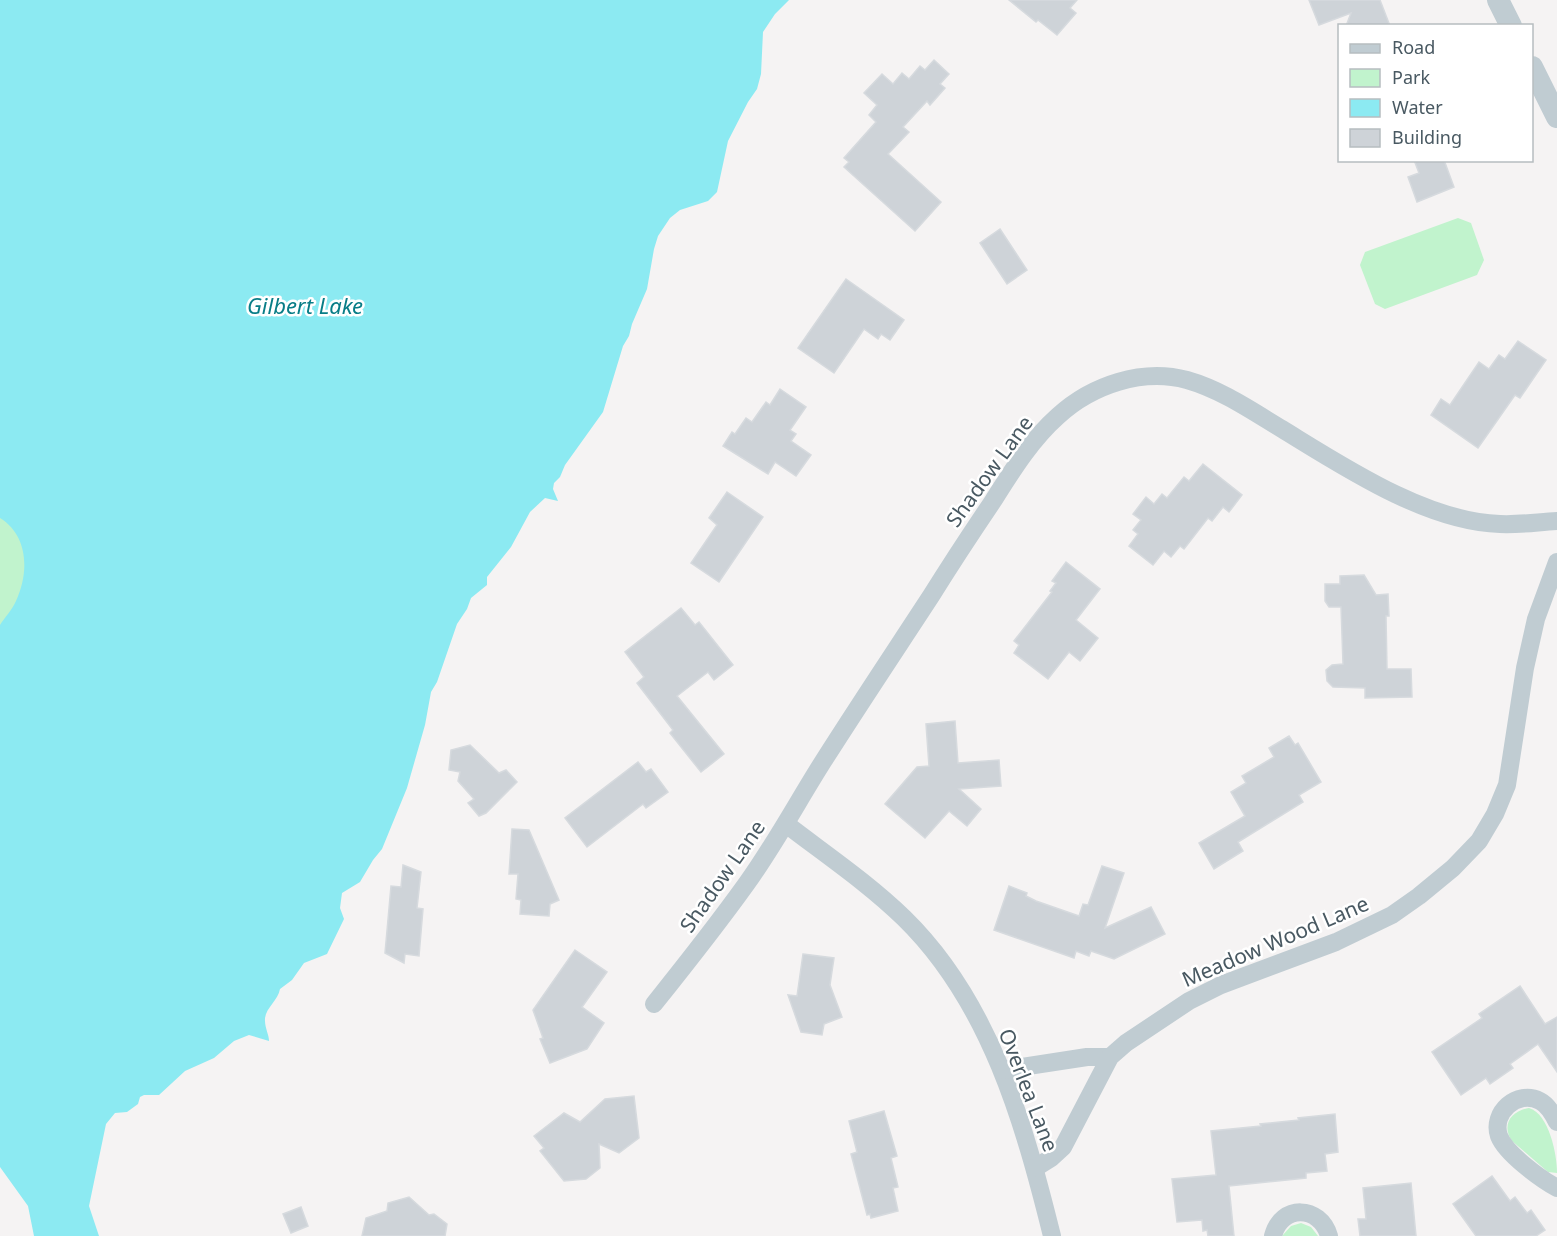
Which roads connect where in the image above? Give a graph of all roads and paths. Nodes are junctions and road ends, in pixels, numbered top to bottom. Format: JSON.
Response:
{"nodes":[{"id":1,"x":1498,"y":0,"type":"edge"},
{"id":2,"x":1510,"y":24,"type":"edge"},
{"id":3,"x":1533,"y":68,"type":"edge"},
{"id":4,"x":1551,"y":91,"type":"edge"},
{"id":5,"x":1557,"y":117,"type":"edge"},
{"id":6,"x":1557,"y":521,"type":"edge"},
{"id":7,"x":1557,"y":562,"type":"edge"},
{"id":8,"x":786,"y":824,"type":"junction"},
{"id":9,"x":654,"y":1004,"type":"dead end"},
{"id":10,"x":1110,"y":1057,"type":"junction"},
{"id":11,"x":1002,"y":1070,"type":"junction"},
{"id":12,"x":1557,"y":1122,"type":"edge"},
{"id":13,"x":1035,"y":1167,"type":"junction"},
{"id":14,"x":1557,"y":1188,"type":"edge"},
{"id":15,"x":1052,"y":1236,"type":"edge"},
{"id":16,"x":1273,"y":1236,"type":"edge"},
{"id":17,"x":1329,"y":1236,"type":"edge"}],
"edges":[{"from":1,"to":2,"type":"street"},
{"from":3,"to":4,"type":"street"},
{"from":4,"to":5,"type":"street"},
{"from":6,"to":8,"type":"street","name":"Shadow Lane"},
{"from":7,"to":10,"type":"street","name":"Meadow Wood Lane"},
{"from":8,"to":9,"type":"street","name":"Shadow Lane"},
{"from":8,"to":11,"type":"street","name":"Overlea Lane"},
{"from":10,"to":11,"type":"street"},
{"from":10,"to":13,"type":"street","name":"Meadow Wood Lane"},
{"from":11,"to":13,"type":"street","name":"Overlea Lane"},
{"from":12,"to":14,"type":"street"},
{"from":13,"to":15,"type":"street","name":"Overlea Lane"},
{"from":16,"to":17,"type":"street"}]}
